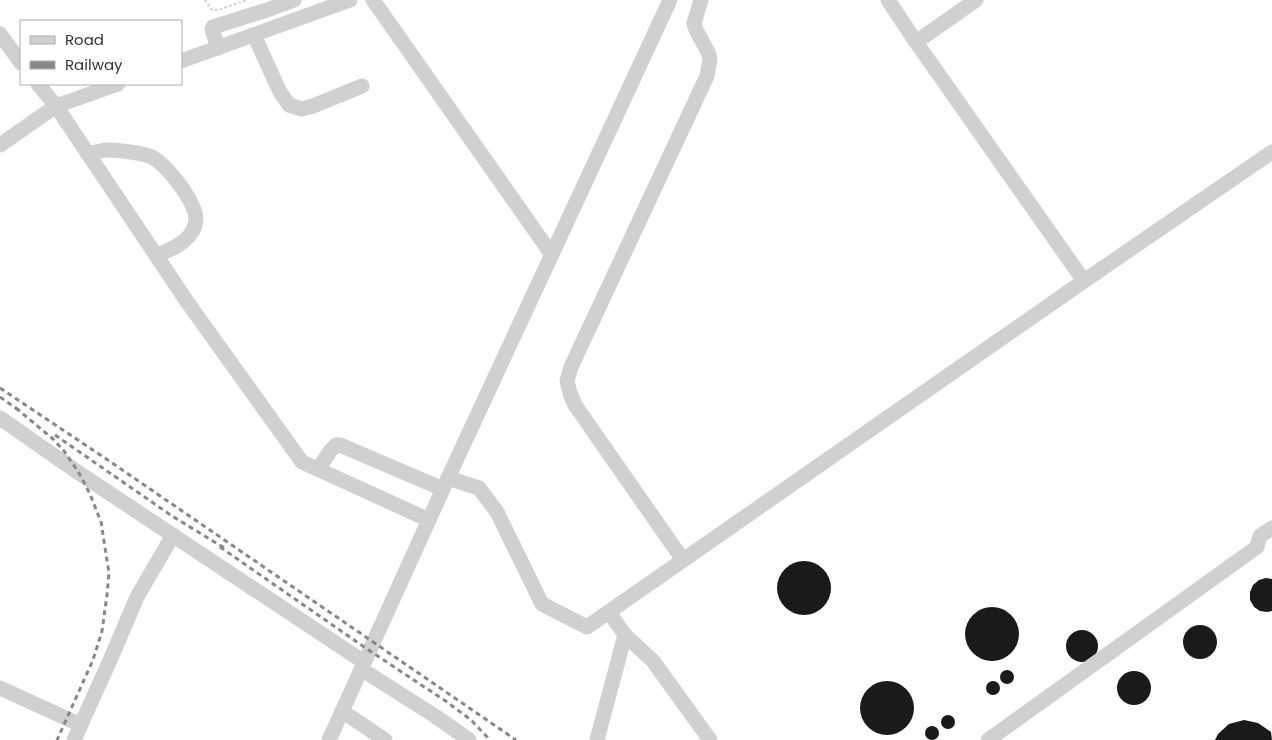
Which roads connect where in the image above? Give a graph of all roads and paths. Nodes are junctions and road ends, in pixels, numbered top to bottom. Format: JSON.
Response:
{"nodes":[{"id":1,"x":205,"y":0,"type":"edge"},
{"id":2,"x":248,"y":0,"type":"edge"},
{"id":3,"x":294,"y":0,"type":"edge"},
{"id":4,"x":350,"y":0,"type":"edge"},
{"id":5,"x":373,"y":0,"type":"edge"},
{"id":6,"x":670,"y":0,"type":"edge"},
{"id":7,"x":701,"y":0,"type":"edge"},
{"id":8,"x":888,"y":0,"type":"edge"},
{"id":9,"x":976,"y":0,"type":"edge"},
{"id":10,"x":0,"y":34,"type":"edge"},
{"id":11,"x":254,"y":35,"type":"junction"},
{"id":12,"x":916,"y":42,"type":"junction"},
{"id":13,"x":218,"y":48,"type":"junction"},
{"id":14,"x":20,"y":61,"type":"edge"},
{"id":15,"x":182,"y":61,"type":"edge"},
{"id":16,"x":39,"y":85,"type":"edge"},
{"id":17,"x":115,"y":85,"type":"edge"},
{"id":18,"x":362,"y":86,"type":"dead end"},
{"id":19,"x":56,"y":106,"type":"junction"},
{"id":20,"x":0,"y":145,"type":"edge"},
{"id":21,"x":1272,"y":152,"type":"edge"},
{"id":22,"x":88,"y":154,"type":"junction"},
{"id":23,"x":552,"y":255,"type":"junction"},
{"id":24,"x":156,"y":256,"type":"junction"},
{"id":25,"x":1084,"y":281,"type":"junction"},
{"id":26,"x":0,"y":418,"type":"edge"},
{"id":27,"x":318,"y":469,"type":"junction"},
{"id":28,"x":445,"y":484,"type":"junction"},
{"id":29,"x":429,"y":520,"type":"junction"},
{"id":30,"x":1272,"y":528,"type":"edge"},
{"id":31,"x":173,"y":536,"type":"junction"},
{"id":32,"x":683,"y":560,"type":"junction"},
{"id":33,"x":609,"y":612,"type":"junction"},
{"id":34,"x":625,"y":635,"type":"junction"},
{"id":35,"x":362,"y":665,"type":"junction"},
{"id":36,"x":0,"y":688,"type":"edge"},
{"id":37,"x":342,"y":711,"type":"junction"},
{"id":38,"x":81,"y":725,"type":"junction"},
{"id":39,"x":74,"y":740,"type":"edge"},
{"id":40,"x":328,"y":740,"type":"edge"},
{"id":41,"x":385,"y":740,"type":"edge"},
{"id":42,"x":469,"y":740,"type":"edge"},
{"id":43,"x":597,"y":740,"type":"edge"},
{"id":44,"x":710,"y":740,"type":"edge"},
{"id":45,"x":988,"y":740,"type":"edge"}],
"edges":[{"from":1,"to":2,"type":"path"},
{"from":3,"to":13,"type":"lane"},
{"from":4,"to":11,"type":"lane"},
{"from":5,"to":23,"type":"lane"},
{"from":6,"to":23,"type":"lane"},
{"from":7,"to":32,"type":"lane"},
{"from":8,"to":12,"type":"lane"},
{"from":9,"to":12,"type":"lane"},
{"from":10,"to":14,"type":"lane"},
{"from":11,"to":13,"type":"lane"},
{"from":11,"to":18,"type":"lane"},
{"from":12,"to":25,"type":"lane"},
{"from":13,"to":15,"type":"lane"},
{"from":16,"to":19,"type":"lane"},
{"from":17,"to":19,"type":"lane"},
{"from":19,"to":20,"type":"lane"},
{"from":19,"to":22,"type":"lane"},
{"from":21,"to":25,"type":"lane"},
{"from":22,"to":24,"type":"lane"},
{"from":22,"to":24,"type":"lane"},
{"from":23,"to":28,"type":"lane"},
{"from":24,"to":27,"type":"lane"},
{"from":25,"to":32,"type":"lane"},
{"from":26,"to":31,"type":"lane"},
{"from":27,"to":28,"type":"lane"},
{"from":27,"to":29,"type":"lane"},
{"from":28,"to":29,"type":"lane"},
{"from":28,"to":33,"type":"lane"},
{"from":29,"to":35,"type":"lane"},
{"from":30,"to":45,"type":"lane"},
{"from":31,"to":35,"type":"lane"},
{"from":31,"to":38,"type":"lane"},
{"from":32,"to":33,"type":"lane"},
{"from":33,"to":34,"type":"lane"},
{"from":34,"to":43,"type":"lane"},
{"from":34,"to":44,"type":"lane"},
{"from":35,"to":37,"type":"lane"},
{"from":35,"to":42,"type":"lane"},
{"from":36,"to":38,"type":"lane"},
{"from":37,"to":40,"type":"lane"},
{"from":37,"to":41,"type":"lane"},
{"from":38,"to":39,"type":"lane"}]}
